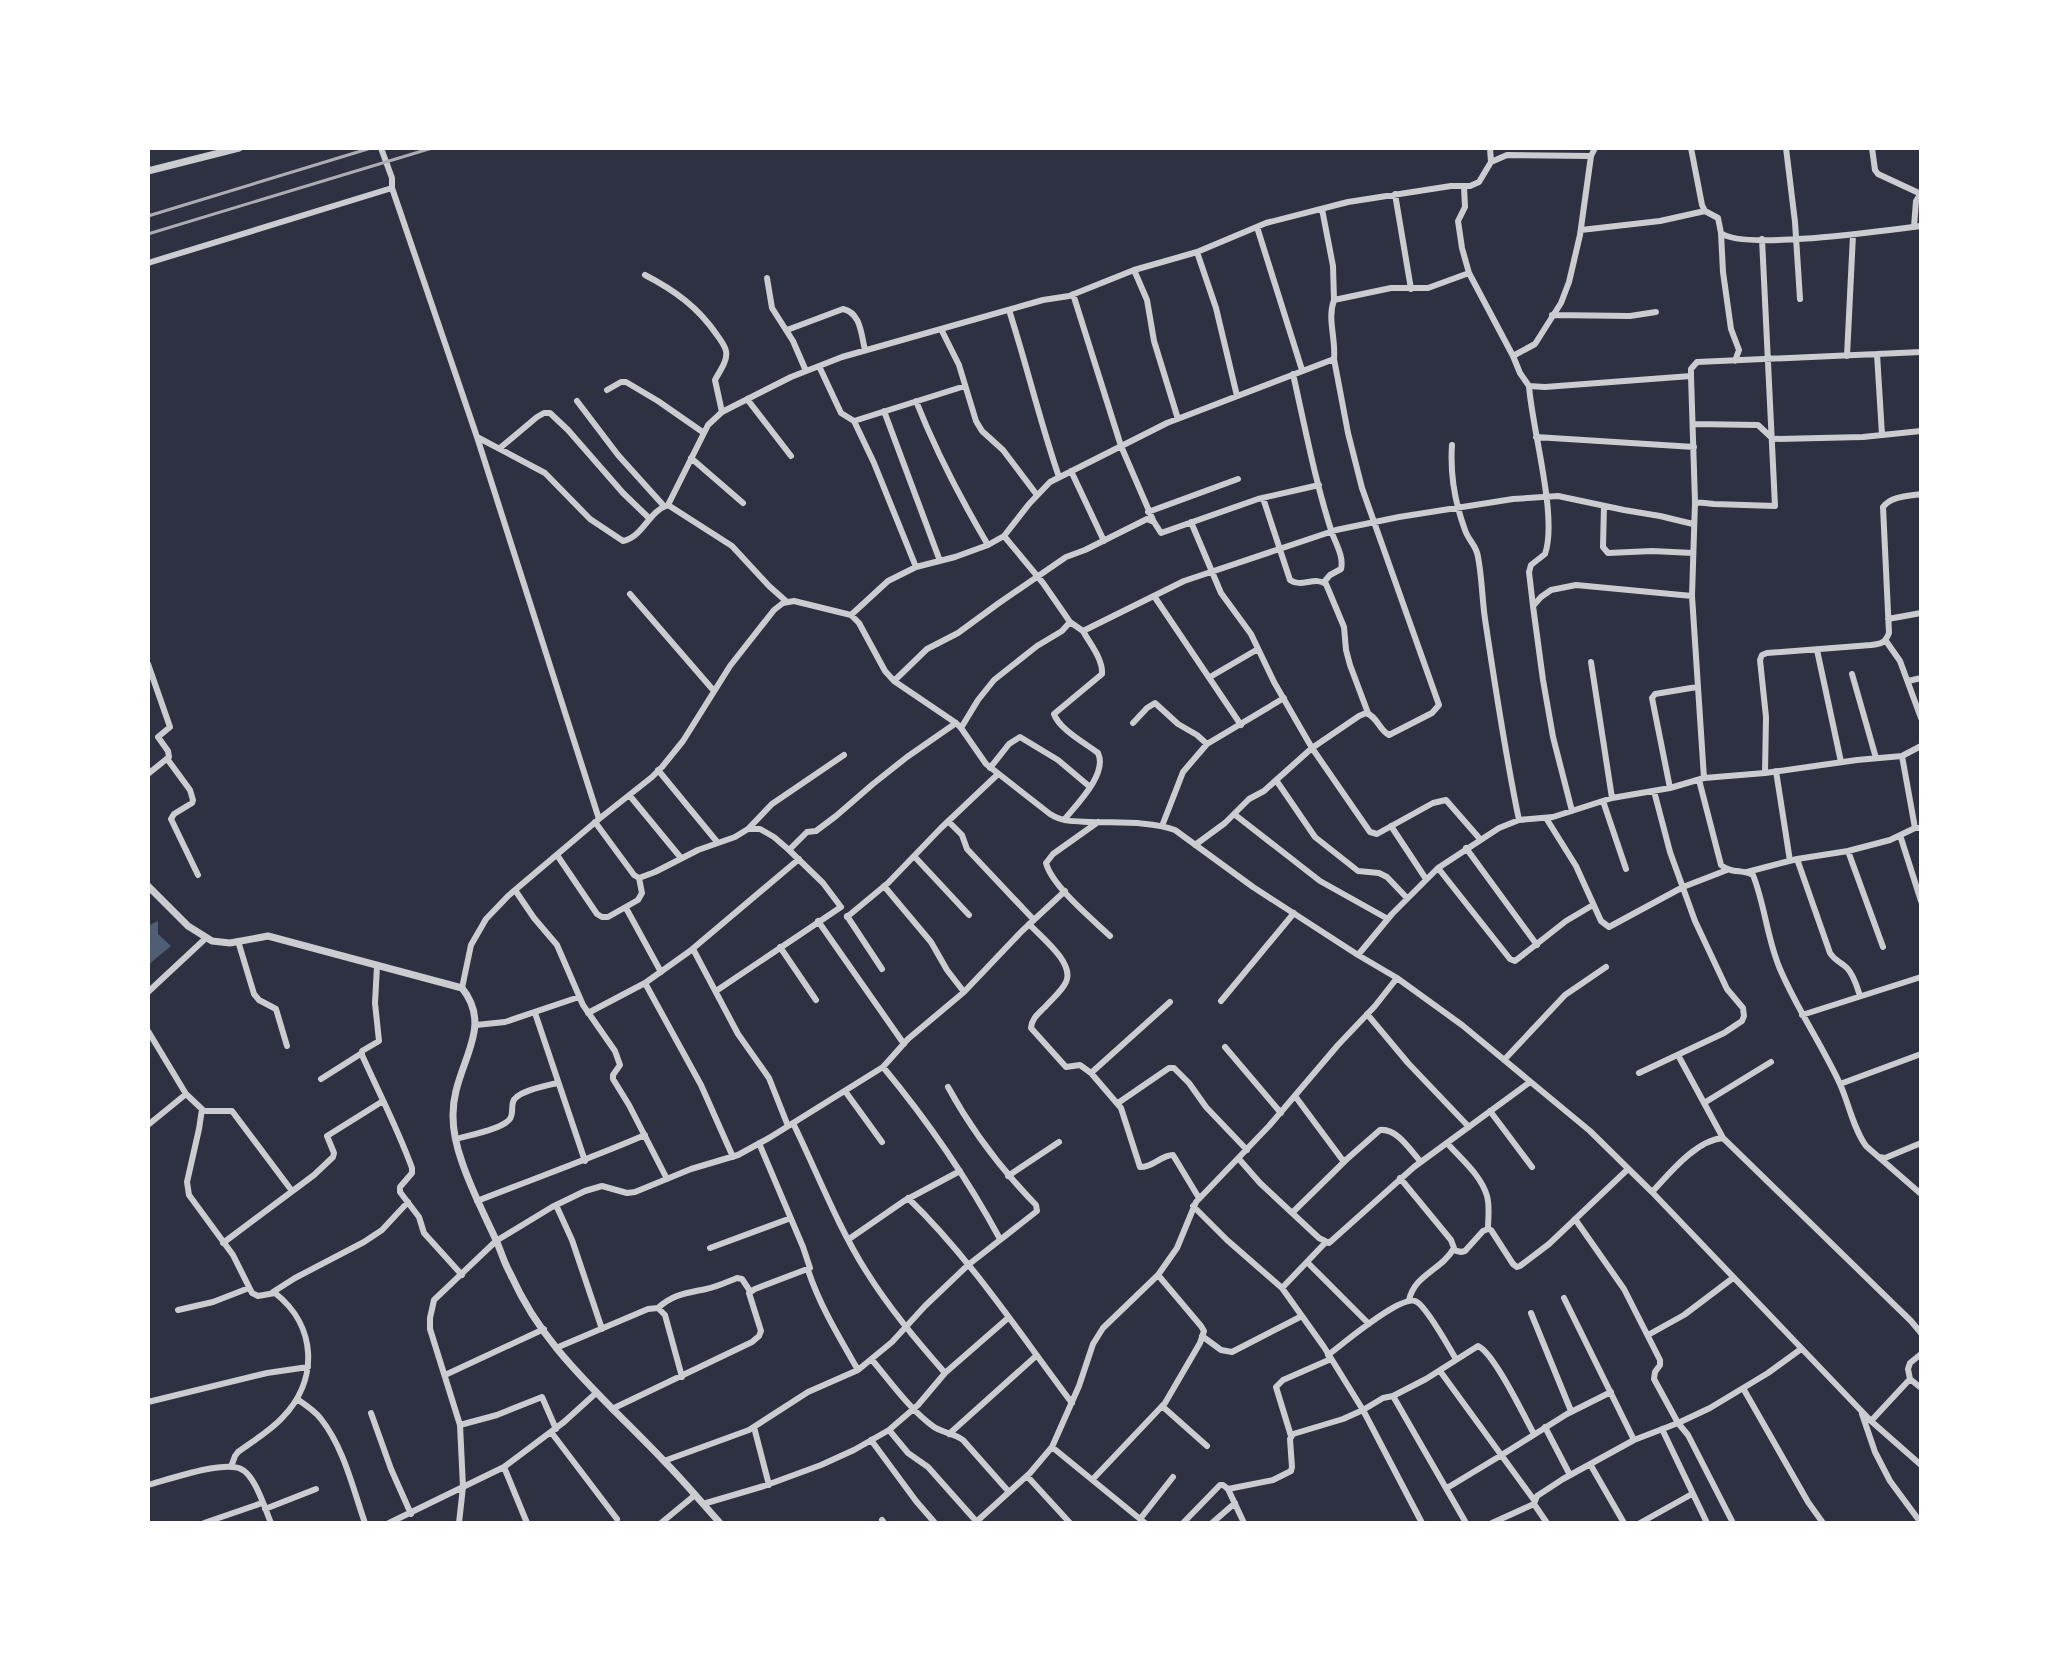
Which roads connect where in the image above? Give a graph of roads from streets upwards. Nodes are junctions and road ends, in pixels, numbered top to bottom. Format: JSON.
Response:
{"nodes":[{"id":1,"x":199,"y":148,"type":"edge"},
{"id":2,"x":239,"y":148,"type":"edge"},
{"id":3,"x":381,"y":148,"type":"edge"},
{"id":4,"x":1490,"y":148,"type":"edge"},
{"id":5,"x":1595,"y":148,"type":"edge"},
{"id":6,"x":1691,"y":148,"type":"edge"},
{"id":7,"x":1786,"y":148,"type":"edge"},
{"id":8,"x":1872,"y":148,"type":"edge"},
{"id":9,"x":1591,"y":156,"type":"junction"},
{"id":10,"x":200,"y":158,"type":"junction"},
{"id":11,"x":1491,"y":162,"type":"junction"},
{"id":12,"x":148,"y":171,"type":"edge"},
{"id":13,"x":1464,"y":186,"type":"junction"},
{"id":14,"x":392,"y":188,"type":"junction"},
{"id":15,"x":1395,"y":194,"type":"junction"},
{"id":16,"x":1921,"y":194,"type":"edge"},
{"id":17,"x":1322,"y":209,"type":"junction"},
{"id":18,"x":1705,"y":211,"type":"junction"},
{"id":19,"x":1257,"y":227,"type":"junction"},
{"id":20,"x":1917,"y":227,"type":"edge"},
{"id":21,"x":1581,"y":230,"type":"junction"},
{"id":22,"x":1721,"y":233,"type":"junction"},
{"id":23,"x":1853,"y":235,"type":"junction"},
{"id":24,"x":1762,"y":239,"type":"junction"},
{"id":25,"x":1795,"y":239,"type":"junction"},
{"id":26,"x":1197,"y":252,"type":"junction"},
{"id":27,"x":148,"y":263,"type":"edge"},
{"id":28,"x":1134,"y":270,"type":"junction"},
{"id":29,"x":1469,"y":273,"type":"junction"},
{"id":30,"x":645,"y":275,"type":"dead end"},
{"id":31,"x":767,"y":278,"type":"dead end"},
{"id":32,"x":1411,"y":289,"type":"junction"},
{"id":33,"x":1073,"y":294,"type":"junction"},
{"id":34,"x":1800,"y":299,"type":"dead end"},
{"id":35,"x":1334,"y":300,"type":"junction"},
{"id":36,"x":1009,"y":310,"type":"junction"},
{"id":37,"x":1656,"y":312,"type":"dead end"},
{"id":38,"x":1552,"y":315,"type":"junction"},
{"id":39,"x":941,"y":329,"type":"junction"},
{"id":40,"x":787,"y":330,"type":"junction"},
{"id":41,"x":865,"y":350,"type":"junction"},
{"id":42,"x":1921,"y":352,"type":"edge"},
{"id":43,"x":1877,"y":354,"type":"junction"},
{"id":44,"x":1513,"y":356,"type":"junction"},
{"id":45,"x":1847,"y":356,"type":"junction"},
{"id":46,"x":1334,"y":359,"type":"junction"},
{"id":47,"x":1767,"y":360,"type":"junction"},
{"id":48,"x":1735,"y":361,"type":"junction"},
{"id":49,"x":819,"y":366,"type":"junction"},
{"id":50,"x":1302,"y":370,"type":"junction"},
{"id":51,"x":806,"y":371,"type":"junction"},
{"id":52,"x":1293,"y":374,"type":"junction"},
{"id":53,"x":1691,"y":376,"type":"junction"},
{"id":54,"x":965,"y":386,"type":"junction"},
{"id":55,"x":1529,"y":386,"type":"junction"},
{"id":56,"x":607,"y":390,"type":"dead end"},
{"id":57,"x":1237,"y":396,"type":"junction"},
{"id":58,"x":747,"y":399,"type":"junction"},
{"id":59,"x":577,"y":401,"type":"dead end"},
{"id":60,"x":916,"y":401,"type":"junction"},
{"id":61,"x":884,"y":411,"type":"junction"},
{"id":62,"x":722,"y":412,"type":"junction"},
{"id":63,"x":1178,"y":419,"type":"junction"},
{"id":64,"x":854,"y":421,"type":"junction"},
{"id":65,"x":1694,"y":424,"type":"junction"},
{"id":66,"x":1921,"y":431,"type":"edge"},
{"id":67,"x":704,"y":433,"type":"junction"},
{"id":68,"x":1882,"y":435,"type":"junction"},
{"id":69,"x":477,"y":437,"type":"junction"},
{"id":70,"x":1536,"y":437,"type":"junction"},
{"id":71,"x":1773,"y":439,"type":"junction"},
{"id":72,"x":1452,"y":445,"type":"dead end"},
{"id":73,"x":1121,"y":446,"type":"junction"},
{"id":74,"x":1694,"y":447,"type":"junction"},
{"id":75,"x":500,"y":448,"type":"junction"},
{"id":76,"x":791,"y":456,"type":"dead end"},
{"id":77,"x":691,"y":458,"type":"junction"},
{"id":78,"x":1071,"y":471,"type":"junction"},
{"id":79,"x":1059,"y":477,"type":"junction"},
{"id":80,"x":1238,"y":479,"type":"dead end"},
{"id":81,"x":1319,"y":485,"type":"junction"},
{"id":82,"x":1921,"y":494,"type":"edge"},
{"id":83,"x":1037,"y":495,"type":"junction"},
{"id":84,"x":1546,"y":496,"type":"junction"},
{"id":85,"x":1263,"y":498,"type":"junction"},
{"id":86,"x":1695,"y":502,"type":"junction"},
{"id":87,"x":743,"y":503,"type":"dead end"},
{"id":88,"x":666,"y":505,"type":"junction"},
{"id":89,"x":1604,"y":506,"type":"junction"},
{"id":90,"x":1458,"y":507,"type":"junction"},
{"id":91,"x":1148,"y":512,"type":"junction"},
{"id":92,"x":650,"y":519,"type":"junction"},
{"id":93,"x":1154,"y":522,"type":"junction"},
{"id":94,"x":1191,"y":522,"type":"junction"},
{"id":95,"x":1374,"y":522,"type":"junction"},
{"id":96,"x":1693,"y":524,"type":"junction"},
{"id":97,"x":1332,"y":532,"type":"junction"},
{"id":98,"x":1004,"y":536,"type":"junction"},
{"id":99,"x":1104,"y":541,"type":"junction"},
{"id":100,"x":988,"y":545,"type":"junction"},
{"id":101,"x":1279,"y":550,"type":"junction"},
{"id":102,"x":1693,"y":553,"type":"junction"},
{"id":103,"x":940,"y":561,"type":"junction"},
{"id":104,"x":916,"y":567,"type":"junction"},
{"id":105,"x":1212,"y":572,"type":"junction"},
{"id":106,"x":1037,"y":576,"type":"junction"},
{"id":107,"x":1324,"y":582,"type":"junction"},
{"id":108,"x":630,"y":594,"type":"dead end"},
{"id":109,"x":1154,"y":596,"type":"junction"},
{"id":110,"x":1692,"y":596,"type":"junction"},
{"id":111,"x":787,"y":602,"type":"junction"},
{"id":112,"x":1533,"y":606,"type":"junction"},
{"id":113,"x":1921,"y":613,"type":"edge"},
{"id":114,"x":851,"y":615,"type":"junction"},
{"id":115,"x":1888,"y":619,"type":"junction"},
{"id":116,"x":1070,"y":622,"type":"junction"},
{"id":117,"x":1083,"y":631,"type":"junction"},
{"id":118,"x":1886,"y":641,"type":"junction"},
{"id":119,"x":1258,"y":649,"type":"junction"},
{"id":120,"x":1817,"y":650,"type":"junction"},
{"id":121,"x":1591,"y":662,"type":"dead end"},
{"id":122,"x":148,"y":664,"type":"edge"},
{"id":123,"x":1852,"y":674,"type":"dead end"},
{"id":124,"x":1210,"y":677,"type":"junction"},
{"id":125,"x":1921,"y":678,"type":"edge"},
{"id":126,"x":894,"y":681,"type":"junction"},
{"id":127,"x":1908,"y":681,"type":"junction"},
{"id":128,"x":1697,"y":687,"type":"junction"},
{"id":129,"x":714,"y":691,"type":"junction"},
{"id":130,"x":1284,"y":698,"type":"junction"},
{"id":131,"x":1368,"y":713,"type":"junction"},
{"id":132,"x":1921,"y":718,"type":"edge"},
{"id":133,"x":1133,"y":723,"type":"dead end"},
{"id":134,"x":1241,"y":725,"type":"junction"},
{"id":135,"x":958,"y":726,"type":"junction"},
{"id":136,"x":1207,"y":744,"type":"junction"},
{"id":137,"x":1921,"y":746,"type":"edge"},
{"id":138,"x":1312,"y":748,"type":"junction"},
{"id":139,"x":844,"y":755,"type":"dead end"},
{"id":140,"x":1902,"y":756,"type":"junction"},
{"id":141,"x":1876,"y":758,"type":"junction"},
{"id":142,"x":168,"y":760,"type":"junction"},
{"id":143,"x":1841,"y":762,"type":"junction"},
{"id":144,"x":990,"y":768,"type":"junction"},
{"id":145,"x":658,"y":770,"type":"junction"},
{"id":146,"x":1776,"y":771,"type":"junction"},
{"id":147,"x":1765,"y":773,"type":"junction"},
{"id":148,"x":148,"y":774,"type":"edge"},
{"id":149,"x":997,"y":775,"type":"junction"},
{"id":150,"x":1702,"y":779,"type":"junction"},
{"id":151,"x":1276,"y":780,"type":"junction"},
{"id":152,"x":1090,"y":787,"type":"junction"},
{"id":153,"x":1670,"y":788,"type":"junction"},
{"id":154,"x":1654,"y":791,"type":"junction"},
{"id":155,"x":630,"y":796,"type":"junction"},
{"id":156,"x":1612,"y":798,"type":"junction"},
{"id":157,"x":1603,"y":801,"type":"junction"},
{"id":158,"x":1572,"y":811,"type":"junction"},
{"id":159,"x":1234,"y":814,"type":"junction"},
{"id":160,"x":1546,"y":818,"type":"junction"},
{"id":161,"x":1064,"y":820,"type":"junction"},
{"id":162,"x":1519,"y":820,"type":"junction"},
{"id":163,"x":597,"y":821,"type":"junction"},
{"id":164,"x":948,"y":821,"type":"junction"},
{"id":165,"x":1098,"y":822,"type":"junction"},
{"id":166,"x":1162,"y":826,"type":"junction"},
{"id":167,"x":1391,"y":826,"type":"junction"},
{"id":168,"x":1918,"y":828,"type":"edge"},
{"id":169,"x":748,"y":829,"type":"junction"},
{"id":170,"x":1900,"y":835,"type":"junction"},
{"id":171,"x":1480,"y":839,"type":"junction"},
{"id":172,"x":718,"y":843,"type":"junction"},
{"id":173,"x":1195,"y":845,"type":"junction"},
{"id":174,"x":1466,"y":848,"type":"junction"},
{"id":175,"x":789,"y":850,"type":"junction"},
{"id":176,"x":1848,"y":851,"type":"junction"},
{"id":177,"x":557,"y":855,"type":"junction"},
{"id":178,"x":914,"y":856,"type":"junction"},
{"id":179,"x":681,"y":858,"type":"junction"},
{"id":180,"x":799,"y":859,"type":"junction"},
{"id":181,"x":1794,"y":860,"type":"junction"},
{"id":182,"x":1438,"y":868,"type":"junction"},
{"id":183,"x":1626,"y":869,"type":"dead end"},
{"id":184,"x":1727,"y":870,"type":"junction"},
{"id":185,"x":1747,"y":872,"type":"junction"},
{"id":186,"x":198,"y":875,"type":"dead end"},
{"id":187,"x":639,"y":878,"type":"junction"},
{"id":188,"x":1426,"y":879,"type":"junction"},
{"id":189,"x":148,"y":886,"type":"edge"},
{"id":190,"x":884,"y":886,"type":"junction"},
{"id":191,"x":1683,"y":887,"type":"junction"},
{"id":192,"x":515,"y":890,"type":"junction"},
{"id":193,"x":1065,"y":891,"type":"junction"},
{"id":194,"x":1407,"y":898,"type":"junction"},
{"id":195,"x":1921,"y":901,"type":"edge"},
{"id":196,"x":1593,"y":905,"type":"junction"},
{"id":197,"x":841,"y":907,"type":"junction"},
{"id":198,"x":626,"y":908,"type":"junction"},
{"id":199,"x":1294,"y":913,"type":"junction"},
{"id":200,"x":969,"y":915,"type":"dead end"},
{"id":201,"x":847,"y":917,"type":"junction"},
{"id":202,"x":1388,"y":919,"type":"junction"},
{"id":203,"x":818,"y":921,"type":"junction"},
{"id":204,"x":1032,"y":922,"type":"junction"},
{"id":205,"x":1110,"y":936,"type":"dead end"},
{"id":206,"x":206,"y":938,"type":"junction"},
{"id":207,"x":238,"y":941,"type":"junction"},
{"id":208,"x":1537,"y":945,"type":"junction"},
{"id":209,"x":780,"y":947,"type":"junction"},
{"id":210,"x":1883,"y":947,"type":"dead end"},
{"id":211,"x":693,"y":949,"type":"junction"},
{"id":212,"x":1358,"y":955,"type":"junction"},
{"id":213,"x":377,"y":966,"type":"junction"},
{"id":214,"x":1606,"y":967,"type":"dead end"},
{"id":215,"x":882,"y":969,"type":"dead end"},
{"id":216,"x":661,"y":972,"type":"junction"},
{"id":217,"x":1921,"y":977,"type":"edge"},
{"id":218,"x":1397,"y":978,"type":"junction"},
{"id":219,"x":645,"y":983,"type":"junction"},
{"id":220,"x":462,"y":988,"type":"junction"},
{"id":221,"x":716,"y":991,"type":"junction"},
{"id":222,"x":148,"y":992,"type":"edge"},
{"id":223,"x":964,"y":992,"type":"junction"},
{"id":224,"x":1860,"y":996,"type":"junction"},
{"id":225,"x":579,"y":997,"type":"junction"},
{"id":226,"x":816,"y":1000,"type":"dead end"},
{"id":227,"x":1221,"y":1001,"type":"dead end"},
{"id":228,"x":1170,"y":1002,"type":"dead end"},
{"id":229,"x":535,"y":1013,"type":"junction"},
{"id":230,"x":588,"y":1013,"type":"junction"},
{"id":231,"x":1367,"y":1014,"type":"junction"},
{"id":232,"x":1802,"y":1015,"type":"junction"},
{"id":233,"x":476,"y":1025,"type":"junction"},
{"id":234,"x":148,"y":1031,"type":"edge"},
{"id":235,"x":904,"y":1044,"type":"junction"},
{"id":236,"x":287,"y":1046,"type":"dead end"},
{"id":237,"x":1225,"y":1047,"type":"dead end"},
{"id":238,"x":362,"y":1053,"type":"junction"},
{"id":239,"x":1921,"y":1054,"type":"edge"},
{"id":240,"x":1678,"y":1055,"type":"junction"},
{"id":241,"x":1504,"y":1060,"type":"junction"},
{"id":242,"x":1771,"y":1062,"type":"dead end"},
{"id":243,"x":883,"y":1067,"type":"junction"},
{"id":244,"x":1091,"y":1073,"type":"junction"},
{"id":245,"x":1639,"y":1073,"type":"dead end"},
{"id":246,"x":321,"y":1079,"type":"dead end"},
{"id":247,"x":1530,"y":1082,"type":"junction"},
{"id":248,"x":557,"y":1083,"type":"junction"},
{"id":249,"x":1840,"y":1084,"type":"junction"},
{"id":250,"x":948,"y":1087,"type":"dead end"},
{"id":251,"x":845,"y":1091,"type":"junction"},
{"id":252,"x":186,"y":1094,"type":"junction"},
{"id":253,"x":1295,"y":1096,"type":"junction"},
{"id":254,"x":383,"y":1101,"type":"junction"},
{"id":255,"x":1118,"y":1103,"type":"junction"},
{"id":256,"x":1704,"y":1103,"type":"junction"},
{"id":257,"x":202,"y":1109,"type":"junction"},
{"id":258,"x":1490,"y":1111,"type":"junction"},
{"id":259,"x":1281,"y":1113,"type":"junction"},
{"id":260,"x":791,"y":1124,"type":"junction"},
{"id":261,"x":148,"y":1125,"type":"edge"},
{"id":262,"x":1469,"y":1127,"type":"junction"},
{"id":263,"x":645,"y":1135,"type":"junction"},
{"id":264,"x":1723,"y":1138,"type":"junction"},
{"id":265,"x":456,"y":1139,"type":"junction"},
{"id":266,"x":882,"y":1142,"type":"dead end"},
{"id":267,"x":1059,"y":1142,"type":"dead end"},
{"id":268,"x":759,"y":1143,"type":"junction"},
{"id":269,"x":1447,"y":1143,"type":"junction"},
{"id":270,"x":1921,"y":1143,"type":"edge"},
{"id":271,"x":1247,"y":1150,"type":"junction"},
{"id":272,"x":733,"y":1157,"type":"junction"},
{"id":273,"x":1879,"y":1157,"type":"junction"},
{"id":274,"x":1239,"y":1159,"type":"junction"},
{"id":275,"x":585,"y":1161,"type":"junction"},
{"id":276,"x":1344,"y":1162,"type":"junction"},
{"id":277,"x":1421,"y":1162,"type":"junction"},
{"id":278,"x":1532,"y":1167,"type":"dead end"},
{"id":279,"x":1628,"y":1169,"type":"junction"},
{"id":280,"x":960,"y":1171,"type":"junction"},
{"id":281,"x":1008,"y":1176,"type":"junction"},
{"id":282,"x":1400,"y":1178,"type":"junction"},
{"id":283,"x":667,"y":1179,"type":"junction"},
{"id":284,"x":292,"y":1191,"type":"junction"},
{"id":285,"x":1652,"y":1192,"type":"junction"},
{"id":286,"x":1921,"y":1194,"type":"edge"},
{"id":287,"x":908,"y":1198,"type":"junction"},
{"id":288,"x":1199,"y":1198,"type":"junction"},
{"id":289,"x":477,"y":1201,"type":"junction"},
{"id":290,"x":408,"y":1202,"type":"junction"},
{"id":291,"x":556,"y":1205,"type":"junction"},
{"id":292,"x":1193,"y":1206,"type":"junction"},
{"id":293,"x":1292,"y":1213,"type":"junction"},
{"id":294,"x":791,"y":1218,"type":"junction"},
{"id":295,"x":1575,"y":1219,"type":"junction"},
{"id":296,"x":1488,"y":1229,"type":"junction"},
{"id":297,"x":849,"y":1239,"type":"junction"},
{"id":298,"x":1000,"y":1239,"type":"junction"},
{"id":299,"x":496,"y":1241,"type":"junction"},
{"id":300,"x":223,"y":1243,"type":"junction"},
{"id":301,"x":1325,"y":1243,"type":"junction"},
{"id":302,"x":710,"y":1248,"type":"dead end"},
{"id":303,"x":1453,"y":1250,"type":"junction"},
{"id":304,"x":1307,"y":1262,"type":"junction"},
{"id":305,"x":968,"y":1265,"type":"junction"},
{"id":306,"x":808,"y":1270,"type":"junction"},
{"id":307,"x":462,"y":1275,"type":"junction"},
{"id":308,"x":1158,"y":1275,"type":"junction"},
{"id":309,"x":1733,"y":1278,"type":"junction"},
{"id":310,"x":249,"y":1288,"type":"junction"},
{"id":311,"x":1282,"y":1288,"type":"junction"},
{"id":312,"x":750,"y":1291,"type":"junction"},
{"id":313,"x":273,"y":1292,"type":"junction"},
{"id":314,"x":1564,"y":1298,"type":"dead end"},
{"id":315,"x":1409,"y":1300,"type":"junction"},
{"id":316,"x":658,"y":1308,"type":"junction"},
{"id":317,"x":178,"y":1310,"type":"dead end"},
{"id":318,"x":1531,"y":1313,"type":"dead end"},
{"id":319,"x":1302,"y":1316,"type":"junction"},
{"id":320,"x":1008,"y":1318,"type":"junction"},
{"id":321,"x":1369,"y":1324,"type":"junction"},
{"id":322,"x":905,"y":1328,"type":"junction"},
{"id":323,"x":544,"y":1329,"type":"junction"},
{"id":324,"x":602,"y":1329,"type":"junction"},
{"id":325,"x":1921,"y":1333,"type":"edge"},
{"id":326,"x":1648,"y":1335,"type":"junction"},
{"id":327,"x":1202,"y":1336,"type":"junction"},
{"id":328,"x":556,"y":1348,"type":"junction"},
{"id":329,"x":1801,"y":1349,"type":"junction"},
{"id":330,"x":1921,"y":1354,"type":"edge"},
{"id":331,"x":1036,"y":1356,"type":"junction"},
{"id":332,"x":1329,"y":1357,"type":"junction"},
{"id":333,"x":1456,"y":1359,"type":"junction"},
{"id":334,"x":872,"y":1360,"type":"junction"},
{"id":335,"x":308,"y":1367,"type":"junction"},
{"id":336,"x":858,"y":1370,"type":"junction"},
{"id":337,"x":1440,"y":1371,"type":"junction"},
{"id":338,"x":945,"y":1373,"type":"junction"},
{"id":339,"x":445,"y":1375,"type":"junction"},
{"id":340,"x":682,"y":1377,"type":"junction"},
{"id":341,"x":1910,"y":1379,"type":"junction"},
{"id":342,"x":1743,"y":1388,"type":"junction"},
{"id":343,"x":1921,"y":1388,"type":"edge"},
{"id":344,"x":1611,"y":1392,"type":"junction"},
{"id":345,"x":596,"y":1393,"type":"junction"},
{"id":346,"x":1393,"y":1396,"type":"junction"},
{"id":347,"x":297,"y":1399,"type":"junction"},
{"id":348,"x":148,"y":1402,"type":"edge"},
{"id":349,"x":1072,"y":1403,"type":"junction"},
{"id":350,"x":1162,"y":1406,"type":"junction"},
{"id":351,"x":612,"y":1409,"type":"junction"},
{"id":352,"x":915,"y":1409,"type":"junction"},
{"id":353,"x":1363,"y":1410,"type":"junction"},
{"id":354,"x":1571,"y":1411,"type":"junction"},
{"id":355,"x":1861,"y":1411,"type":"junction"},
{"id":356,"x":371,"y":1413,"type":"dead end"},
{"id":357,"x":1871,"y":1421,"type":"junction"},
{"id":358,"x":1678,"y":1423,"type":"junction"},
{"id":359,"x":460,"y":1425,"type":"junction"},
{"id":360,"x":754,"y":1427,"type":"junction"},
{"id":361,"x":1545,"y":1427,"type":"junction"},
{"id":362,"x":1662,"y":1429,"type":"junction"},
{"id":363,"x":889,"y":1430,"type":"junction"},
{"id":364,"x":553,"y":1431,"type":"junction"},
{"id":365,"x":949,"y":1434,"type":"junction"},
{"id":366,"x":1534,"y":1434,"type":"junction"},
{"id":367,"x":1291,"y":1436,"type":"junction"},
{"id":368,"x":871,"y":1440,"type":"junction"},
{"id":369,"x":1634,"y":1440,"type":"junction"},
{"id":370,"x":1207,"y":1446,"type":"dead end"},
{"id":371,"x":1052,"y":1447,"type":"junction"},
{"id":372,"x":1500,"y":1456,"type":"junction"},
{"id":373,"x":664,"y":1461,"type":"junction"},
{"id":374,"x":1590,"y":1464,"type":"junction"},
{"id":375,"x":1921,"y":1465,"type":"edge"},
{"id":376,"x":231,"y":1467,"type":"junction"},
{"id":377,"x":504,"y":1467,"type":"junction"},
{"id":378,"x":1570,"y":1475,"type":"junction"},
{"id":379,"x":1027,"y":1476,"type":"junction"},
{"id":380,"x":1173,"y":1477,"type":"dead end"},
{"id":381,"x":1093,"y":1479,"type":"junction"},
{"id":382,"x":148,"y":1485,"type":"edge"},
{"id":383,"x":769,"y":1485,"type":"junction"},
{"id":384,"x":463,"y":1487,"type":"junction"},
{"id":385,"x":1447,"y":1488,"type":"junction"},
{"id":386,"x":316,"y":1489,"type":"dead end"},
{"id":387,"x":1228,"y":1489,"type":"junction"},
{"id":388,"x":1009,"y":1492,"type":"junction"},
{"id":389,"x":1692,"y":1494,"type":"junction"},
{"id":390,"x":695,"y":1495,"type":"junction"},
{"id":391,"x":1534,"y":1502,"type":"junction"},
{"id":392,"x":1235,"y":1503,"type":"junction"},
{"id":393,"x":703,"y":1504,"type":"junction"},
{"id":394,"x":264,"y":1506,"type":"junction"},
{"id":395,"x":407,"y":1518,"type":"edge"},
{"id":396,"x":617,"y":1519,"type":"dead end"},
{"id":397,"x":1143,"y":1521,"type":"edge"},
{"id":398,"x":975,"y":1522,"type":"edge"},
{"id":399,"x":204,"y":1523,"type":"edge"},
{"id":400,"x":271,"y":1523,"type":"edge"},
{"id":401,"x":365,"y":1523,"type":"edge"},
{"id":402,"x":389,"y":1523,"type":"edge"},
{"id":403,"x":459,"y":1523,"type":"edge"},
{"id":404,"x":527,"y":1523,"type":"edge"},
{"id":405,"x":661,"y":1523,"type":"edge"},
{"id":406,"x":720,"y":1523,"type":"edge"},
{"id":407,"x":935,"y":1523,"type":"edge"},
{"id":408,"x":1070,"y":1523,"type":"edge"},
{"id":409,"x":1183,"y":1523,"type":"edge"},
{"id":410,"x":1212,"y":1523,"type":"edge"},
{"id":411,"x":1244,"y":1523,"type":"edge"},
{"id":412,"x":1422,"y":1523,"type":"edge"},
{"id":413,"x":1466,"y":1523,"type":"edge"},
{"id":414,"x":1492,"y":1523,"type":"edge"},
{"id":415,"x":1547,"y":1523,"type":"edge"},
{"id":416,"x":1624,"y":1523,"type":"edge"},
{"id":417,"x":1640,"y":1523,"type":"edge"},
{"id":418,"x":1707,"y":1523,"type":"edge"},
{"id":419,"x":1733,"y":1523,"type":"edge"},
{"id":420,"x":1823,"y":1523,"type":"edge"},
{"id":421,"x":1921,"y":1523,"type":"edge"}],
"edges":[{"from":1,"to":10,"type":"street"},
{"from":2,"to":10,"type":"street"},
{"from":3,"to":14,"type":"street"},
{"from":4,"to":11,"type":"street"},
{"from":5,"to":9,"type":"street"},
{"from":6,"to":18,"type":"street"},
{"from":7,"to":25,"type":"street"},
{"from":8,"to":16,"type":"street"},
{"from":9,"to":11,"type":"street"},
{"from":9,"to":21,"type":"street"},
{"from":10,"to":12,"type":"street"},
{"from":11,"to":13,"type":"street"},
{"from":13,"to":15,"type":"street"},
{"from":13,"to":29,"type":"street"},
{"from":14,"to":27,"type":"street"},
{"from":14,"to":69,"type":"street"},
{"from":15,"to":17,"type":"street"},
{"from":15,"to":32,"type":"street"},
{"from":16,"to":20,"type":"street"},
{"from":17,"to":19,"type":"street"},
{"from":17,"to":35,"type":"street"},
{"from":18,"to":21,"type":"street"},
{"from":18,"to":22,"type":"street"},
{"from":19,"to":26,"type":"street"},
{"from":19,"to":50,"type":"street"},
{"from":20,"to":23,"type":"street"},
{"from":21,"to":38,"type":"street"},
{"from":22,"to":24,"type":"street"},
{"from":22,"to":48,"type":"street"},
{"from":23,"to":25,"type":"street"},
{"from":23,"to":45,"type":"street"},
{"from":24,"to":25,"type":"street"},
{"from":24,"to":47,"type":"street"},
{"from":25,"to":34,"type":"street"},
{"from":26,"to":28,"type":"street"},
{"from":26,"to":57,"type":"street"},
{"from":28,"to":33,"type":"street"},
{"from":28,"to":63,"type":"street"},
{"from":29,"to":32,"type":"street"},
{"from":29,"to":44,"type":"street"},
{"from":30,"to":62,"type":"street"},
{"from":31,"to":40,"type":"street"},
{"from":32,"to":35,"type":"street"},
{"from":33,"to":36,"type":"street"},
{"from":33,"to":73,"type":"street"},
{"from":35,"to":46,"type":"street"},
{"from":36,"to":39,"type":"street"},
{"from":36,"to":79,"type":"street"},
{"from":37,"to":38,"type":"street"},
{"from":38,"to":44,"type":"street"},
{"from":39,"to":41,"type":"street"},
{"from":39,"to":54,"type":"street"},
{"from":40,"to":41,"type":"street"},
{"from":40,"to":51,"type":"street"},
{"from":41,"to":49,"type":"street"},
{"from":42,"to":43,"type":"street"},
{"from":43,"to":45,"type":"street"},
{"from":43,"to":68,"type":"street"},
{"from":44,"to":55,"type":"street"},
{"from":45,"to":47,"type":"street"},
{"from":46,"to":50,"type":"street"},
{"from":46,"to":95,"type":"street"},
{"from":47,"to":48,"type":"street"},
{"from":47,"to":71,"type":"street"},
{"from":48,"to":53,"type":"street"},
{"from":49,"to":51,"type":"street"},
{"from":49,"to":64,"type":"street"},
{"from":50,"to":52,"type":"street"},
{"from":51,"to":58,"type":"street"},
{"from":52,"to":57,"type":"street"},
{"from":52,"to":81,"type":"street"},
{"from":53,"to":55,"type":"street"},
{"from":53,"to":65,"type":"street"},
{"from":54,"to":60,"type":"street"},
{"from":54,"to":83,"type":"street"},
{"from":55,"to":70,"type":"street"},
{"from":56,"to":67,"type":"street"},
{"from":57,"to":63,"type":"street"},
{"from":58,"to":62,"type":"street"},
{"from":58,"to":76,"type":"street"},
{"from":59,"to":88,"type":"street"},
{"from":60,"to":61,"type":"street"},
{"from":60,"to":100,"type":"street"},
{"from":61,"to":64,"type":"street"},
{"from":61,"to":103,"type":"street"},
{"from":62,"to":67,"type":"street"},
{"from":63,"to":73,"type":"street"},
{"from":64,"to":104,"type":"street"},
{"from":65,"to":71,"type":"street"},
{"from":65,"to":74,"type":"street"},
{"from":66,"to":68,"type":"street"},
{"from":67,"to":77,"type":"street"},
{"from":68,"to":71,"type":"street"},
{"from":69,"to":75,"type":"street"},
{"from":69,"to":163,"type":"street"},
{"from":70,"to":74,"type":"street"},
{"from":70,"to":84,"type":"street"},
{"from":71,"to":86,"type":"street"},
{"from":72,"to":90,"type":"street"},
{"from":73,"to":78,"type":"street"},
{"from":73,"to":91,"type":"street"},
{"from":74,"to":86,"type":"street"},
{"from":75,"to":92,"type":"street"},
{"from":75,"to":92,"type":"street"},
{"from":77,"to":87,"type":"street"},
{"from":77,"to":88,"type":"street"},
{"from":78,"to":79,"type":"street"},
{"from":78,"to":99,"type":"street"},
{"from":79,"to":83,"type":"street"},
{"from":80,"to":91,"type":"street"},
{"from":81,"to":85,"type":"street"},
{"from":81,"to":97,"type":"street"},
{"from":82,"to":115,"type":"street"},
{"from":83,"to":98,"type":"street"},
{"from":84,"to":89,"type":"street"},
{"from":84,"to":90,"type":"street"},
{"from":84,"to":112,"type":"street"},
{"from":85,"to":94,"type":"street"},
{"from":85,"to":101,"type":"street"},
{"from":86,"to":96,"type":"street"},
{"from":88,"to":92,"type":"street"},
{"from":88,"to":111,"type":"street"},
{"from":89,"to":96,"type":"street"},
{"from":89,"to":102,"type":"street"},
{"from":90,"to":95,"type":"street"},
{"from":90,"to":162,"type":"street"},
{"from":91,"to":93,"type":"street"},
{"from":93,"to":94,"type":"street"},
{"from":93,"to":99,"type":"street"},
{"from":94,"to":105,"type":"street"},
{"from":95,"to":97,"type":"street"},
{"from":95,"to":131,"type":"street"},
{"from":96,"to":102,"type":"street"},
{"from":97,"to":101,"type":"street"},
{"from":97,"to":107,"type":"street"},
{"from":98,"to":100,"type":"street"},
{"from":98,"to":106,"type":"street"},
{"from":99,"to":106,"type":"street"},
{"from":100,"to":103,"type":"street"},
{"from":101,"to":105,"type":"street"},
{"from":101,"to":107,"type":"street"},
{"from":102,"to":110,"type":"street"},
{"from":103,"to":104,"type":"street"},
{"from":104,"to":114,"type":"street"},
{"from":105,"to":109,"type":"street"},
{"from":105,"to":119,"type":"street"},
{"from":106,"to":116,"type":"street"},
{"from":106,"to":126,"type":"street"},
{"from":107,"to":131,"type":"street"},
{"from":108,"to":129,"type":"street"},
{"from":109,"to":117,"type":"street"},
{"from":109,"to":124,"type":"street"},
{"from":110,"to":112,"type":"street"},
{"from":110,"to":128,"type":"street"},
{"from":111,"to":114,"type":"street"},
{"from":111,"to":129,"type":"street"},
{"from":112,"to":158,"type":"street"},
{"from":113,"to":115,"type":"street"},
{"from":114,"to":126,"type":"street"},
{"from":115,"to":118,"type":"street"},
{"from":116,"to":117,"type":"street"},
{"from":116,"to":135,"type":"street"},
{"from":117,"to":152,"type":"street"},
{"from":118,"to":120,"type":"street"},
{"from":118,"to":127,"type":"street"},
{"from":119,"to":124,"type":"street"},
{"from":119,"to":130,"type":"street"},
{"from":120,"to":143,"type":"street"},
{"from":120,"to":147,"type":"street"},
{"from":121,"to":156,"type":"street"},
{"from":122,"to":142,"type":"street"},
{"from":123,"to":141,"type":"street"},
{"from":124,"to":134,"type":"street"},
{"from":125,"to":127,"type":"street"},
{"from":126,"to":135,"type":"street"},
{"from":127,"to":132,"type":"street"},
{"from":128,"to":150,"type":"street"},
{"from":128,"to":153,"type":"street"},
{"from":129,"to":145,"type":"street"},
{"from":130,"to":134,"type":"street"},
{"from":130,"to":138,"type":"street"},
{"from":131,"to":138,"type":"street"},
{"from":133,"to":136,"type":"street"},
{"from":134,"to":136,"type":"street"},
{"from":135,"to":144,"type":"street"},
{"from":135,"to":175,"type":"street"},
{"from":136,"to":166,"type":"street"},
{"from":137,"to":140,"type":"street"},
{"from":138,"to":151,"type":"street"},
{"from":138,"to":167,"type":"street"},
{"from":139,"to":169,"type":"street"},
{"from":140,"to":141,"type":"street"},
{"from":140,"to":168,"type":"street"},
{"from":141,"to":143,"type":"street"},
{"from":142,"to":148,"type":"street"},
{"from":142,"to":186,"type":"street"},
{"from":143,"to":146,"type":"street"},
{"from":144,"to":149,"type":"street"},
{"from":144,"to":152,"type":"street"},
{"from":145,"to":155,"type":"street"},
{"from":145,"to":172,"type":"street"},
{"from":146,"to":147,"type":"street"},
{"from":146,"to":181,"type":"street"},
{"from":147,"to":150,"type":"street"},
{"from":149,"to":161,"type":"street"},
{"from":149,"to":164,"type":"street"},
{"from":150,"to":153,"type":"street"},
{"from":150,"to":184,"type":"street"},
{"from":151,"to":159,"type":"street"},
{"from":151,"to":194,"type":"street"},
{"from":152,"to":161,"type":"street"},
{"from":153,"to":154,"type":"street"},
{"from":154,"to":156,"type":"street"},
{"from":154,"to":191,"type":"street"},
{"from":155,"to":163,"type":"street"},
{"from":155,"to":179,"type":"street"},
{"from":156,"to":157,"type":"street"},
{"from":157,"to":158,"type":"street"},
{"from":157,"to":183,"type":"street"},
{"from":158,"to":160,"type":"street"},
{"from":159,"to":173,"type":"street"},
{"from":159,"to":202,"type":"street"},
{"from":160,"to":162,"type":"street"},
{"from":160,"to":196,"type":"street"},
{"from":161,"to":165,"type":"street"},
{"from":162,"to":171,"type":"street"},
{"from":163,"to":177,"type":"street"},
{"from":163,"to":187,"type":"street"},
{"from":164,"to":178,"type":"street"},
{"from":164,"to":204,"type":"street"},
{"from":165,"to":166,"type":"street"},
{"from":165,"to":193,"type":"street"},
{"from":166,"to":173,"type":"street"},
{"from":167,"to":171,"type":"street"},
{"from":167,"to":188,"type":"street"},
{"from":168,"to":170,"type":"street"},
{"from":169,"to":172,"type":"street"},
{"from":169,"to":175,"type":"street"},
{"from":170,"to":176,"type":"street"},
{"from":170,"to":195,"type":"street"},
{"from":171,"to":174,"type":"street"},
{"from":172,"to":179,"type":"street"},
{"from":173,"to":199,"type":"street"},
{"from":174,"to":182,"type":"street"},
{"from":174,"to":208,"type":"street"},
{"from":175,"to":180,"type":"street"},
{"from":176,"to":181,"type":"street"},
{"from":176,"to":210,"type":"street"},
{"from":177,"to":192,"type":"street"},
{"from":177,"to":198,"type":"street"},
{"from":178,"to":190,"type":"street"},
{"from":178,"to":200,"type":"street"},
{"from":179,"to":187,"type":"street"},
{"from":180,"to":197,"type":"street"},
{"from":180,"to":211,"type":"street"},
{"from":181,"to":185,"type":"street"},
{"from":181,"to":224,"type":"street"},
{"from":182,"to":188,"type":"street"},
{"from":182,"to":208,"type":"street"},
{"from":184,"to":185,"type":"street"},
{"from":184,"to":191,"type":"street"},
{"from":185,"to":232,"type":"street"},
{"from":187,"to":198,"type":"street"},
{"from":188,"to":194,"type":"street"},
{"from":189,"to":206,"type":"street"},
{"from":190,"to":201,"type":"street"},
{"from":190,"to":223,"type":"street"},
{"from":191,"to":196,"type":"street"},
{"from":191,"to":240,"type":"street"},
{"from":192,"to":220,"type":"street"},
{"from":192,"to":225,"type":"street"},
{"from":193,"to":204,"type":"street"},
{"from":193,"to":205,"type":"street"},
{"from":194,"to":202,"type":"street"},
{"from":196,"to":208,"type":"street"},
{"from":197,"to":201,"type":"street"},
{"from":197,"to":203,"type":"street"},
{"from":198,"to":216,"type":"street"},
{"from":199,"to":212,"type":"street"},
{"from":199,"to":227,"type":"street"},
{"from":201,"to":215,"type":"street"},
{"from":202,"to":212,"type":"street"},
{"from":203,"to":209,"type":"street"},
{"from":203,"to":235,"type":"street"},
{"from":204,"to":223,"type":"street"},
{"from":204,"to":244,"type":"street"},
{"from":206,"to":207,"type":"street"},
{"from":206,"to":222,"type":"street"},
{"from":207,"to":213,"type":"street"},
{"from":207,"to":236,"type":"street"},
{"from":209,"to":221,"type":"street"},
{"from":209,"to":226,"type":"street"},
{"from":211,"to":216,"type":"street"},
{"from":211,"to":221,"type":"street"},
{"from":212,"to":218,"type":"street"},
{"from":213,"to":220,"type":"street"},
{"from":213,"to":238,"type":"street"},
{"from":214,"to":241,"type":"street"},
{"from":216,"to":219,"type":"street"},
{"from":217,"to":224,"type":"street"},
{"from":218,"to":231,"type":"street"},
{"from":218,"to":241,"type":"street"},
{"from":219,"to":230,"type":"street"},
{"from":219,"to":272,"type":"street"},
{"from":220,"to":233,"type":"street"},
{"from":221,"to":260,"type":"street"},
{"from":223,"to":235,"type":"street"},
{"from":224,"to":232,"type":"street"},
{"from":225,"to":229,"type":"street"},
{"from":225,"to":230,"type":"street"},
{"from":228,"to":244,"type":"street"},
{"from":229,"to":233,"type":"street"},
{"from":229,"to":248,"type":"street"},
{"from":230,"to":263,"type":"street"},
{"from":231,"to":253,"type":"street"},
{"from":231,"to":262,"type":"street"},
{"from":232,"to":249,"type":"street"},
{"from":233,"to":265,"type":"street"},
{"from":234,"to":252,"type":"street"},
{"from":235,"to":243,"type":"street"},
{"from":237,"to":259,"type":"street"},
{"from":238,"to":246,"type":"street"},
{"from":238,"to":254,"type":"street"},
{"from":239,"to":249,"type":"street"},
{"from":240,"to":245,"type":"street"},
{"from":240,"to":256,"type":"street"},
{"from":241,"to":247,"type":"street"},
{"from":242,"to":256,"type":"street"},
{"from":243,"to":251,"type":"street"},
{"from":243,"to":280,"type":"street"},
{"from":244,"to":255,"type":"street"},
{"from":247,"to":258,"type":"street"},
{"from":247,"to":279,"type":"street"},
{"from":248,"to":265,"type":"street"},
{"from":248,"to":275,"type":"street"},
{"from":249,"to":273,"type":"street"},
{"from":250,"to":281,"type":"street"},
{"from":251,"to":260,"type":"street"},
{"from":251,"to":266,"type":"street"},
{"from":252,"to":257,"type":"street"},
{"from":252,"to":261,"type":"street"},
{"from":253,"to":259,"type":"street"},
{"from":253,"to":276,"type":"street"},
{"from":254,"to":284,"type":"street"},
{"from":254,"to":290,"type":"street"},
{"from":255,"to":271,"type":"street"},
{"from":255,"to":288,"type":"street"},
{"from":256,"to":264,"type":"street"},
{"from":257,"to":284,"type":"street"},
{"from":257,"to":300,"type":"street"},
{"from":258,"to":262,"type":"street"},
{"from":258,"to":278,"type":"street"},
{"from":259,"to":271,"type":"street"},
{"from":260,"to":268,"type":"street"},
{"from":260,"to":297,"type":"street"},
{"from":262,"to":269,"type":"street"},
{"from":263,"to":275,"type":"street"},
{"from":263,"to":283,"type":"street"},
{"from":264,"to":285,"type":"street"},
{"from":264,"to":325,"type":"street"},
{"from":265,"to":289,"type":"street"},
{"from":267,"to":281,"type":"street"},
{"from":268,"to":272,"type":"street"},
{"from":268,"to":294,"type":"street"},
{"from":269,"to":277,"type":"street"},
{"from":269,"to":296,"type":"street"},
{"from":270,"to":273,"type":"street"},
{"from":271,"to":274,"type":"street"},
{"from":272,"to":283,"type":"street"},
{"from":273,"to":286,"type":"street"},
{"from":274,"to":288,"type":"street"},
{"from":274,"to":293,"type":"street"},
{"from":275,"to":289,"type":"street"},
{"from":276,"to":277,"type":"street"},
{"from":276,"to":293,"type":"street"},
{"from":277,"to":282,"type":"street"},
{"from":279,"to":285,"type":"street"},
{"from":279,"to":295,"type":"street"},
{"from":280,"to":287,"type":"street"},
{"from":280,"to":298,"type":"street"},
{"from":281,"to":298,"type":"street"},
{"from":282,"to":301,"type":"street"},
{"from":282,"to":303,"type":"street"},
{"from":283,"to":291,"type":"street"},
{"from":284,"to":300,"type":"street"},
{"from":285,"to":309,"type":"street"},
{"from":287,"to":297,"type":"street"},
{"from":287,"to":305,"type":"street"},
{"from":288,"to":292,"type":"street"},
{"from":289,"to":299,"type":"street"},
{"from":290,"to":307,"type":"street"},
{"from":290,"to":313,"type":"street"},
{"from":291,"to":299,"type":"street"},
{"from":291,"to":324,"type":"street"},
{"from":292,"to":308,"type":"street"},
{"from":292,"to":311,"type":"street"},
{"from":293,"to":301,"type":"street"},
{"from":294,"to":302,"type":"street"},
{"from":294,"to":306,"type":"street"},
{"from":295,"to":296,"type":"street"},
{"from":295,"to":326,"type":"street"},
{"from":296,"to":303,"type":"street"},
{"from":297,"to":322,"type":"street"},
{"from":298,"to":305,"type":"street"},
{"from":299,"to":307,"type":"street"},
{"from":299,"to":323,"type":"street"},
{"from":300,"to":310,"type":"street"},
{"from":301,"to":304,"type":"street"},
{"from":303,"to":315,"type":"street"},
{"from":304,"to":311,"type":"street"},
{"from":304,"to":321,"type":"street"},
{"from":305,"to":320,"type":"street"},
{"from":305,"to":322,"type":"street"},
{"from":306,"to":312,"type":"street"},
{"from":306,"to":336,"type":"street"},
{"from":307,"to":339,"type":"street"},
{"from":308,"to":327,"type":"street"},
{"from":308,"to":349,"type":"street"},
{"from":309,"to":326,"type":"street"},
{"from":309,"to":329,"type":"street"},
{"from":310,"to":313,"type":"street"},
{"from":310,"to":317,"type":"street"},
{"from":311,"to":319,"type":"street"},
{"from":312,"to":316,"type":"street"},
{"from":312,"to":340,"type":"street"},
{"from":313,"to":335,"type":"street"},
{"from":314,"to":344,"type":"street"},
{"from":315,"to":321,"type":"street"},
{"from":315,"to":333,"type":"street"},
{"from":316,"to":324,"type":"street"},
{"from":316,"to":340,"type":"street"},
{"from":318,"to":354,"type":"street"},
{"from":319,"to":327,"type":"street"},
{"from":319,"to":332,"type":"street"},
{"from":320,"to":331,"type":"street"},
{"from":320,"to":338,"type":"street"},
{"from":321,"to":332,"type":"street"},
{"from":322,"to":334,"type":"street"},
{"from":322,"to":338,"type":"street"},
{"from":323,"to":328,"type":"street"},
{"from":323,"to":339,"type":"street"},
{"from":324,"to":328,"type":"street"},
{"from":326,"to":358,"type":"street"},
{"from":327,"to":350,"type":"street"},
{"from":328,"to":345,"type":"street"},
{"from":329,"to":342,"type":"street"},
{"from":329,"to":355,"type":"street"},
{"from":330,"to":341,"type":"street"},
{"from":331,"to":349,"type":"street"},
{"from":331,"to":365,"type":"street"},
{"from":332,"to":353,"type":"street"},
{"from":332,"to":367,"type":"street"},
{"from":333,"to":337,"type":"street"},
{"from":333,"to":366,"type":"street"},
{"from":334,"to":336,"type":"street"},
{"from":334,"to":352,"type":"street"},
{"from":335,"to":347,"type":"street"},
{"from":335,"to":348,"type":"street"},
{"from":336,"to":360,"type":"street"},
{"from":337,"to":346,"type":"street"},
{"from":337,"to":372,"type":"street"},
{"from":338,"to":352,"type":"street"},
{"from":339,"to":359,"type":"street"},
{"from":340,"to":351,"type":"street"},
{"from":341,"to":343,"type":"street"},
{"from":341,"to":357,"type":"street"},
{"from":342,"to":358,"type":"street"},
{"from":342,"to":420,"type":"street"},
{"from":344,"to":354,"type":"street"},
{"from":344,"to":369,"type":"street"},
{"from":345,"to":351,"type":"street"},
{"from":345,"to":364,"type":"street"},
{"from":346,"to":353,"type":"street"},
{"from":346,"to":385,"type":"street"},
{"from":347,"to":376,"type":"street"},
{"from":347,"to":401,"type":"street"},
{"from":349,"to":371,"type":"street"},
{"from":350,"to":370,"type":"street"},
{"from":350,"to":381,"type":"street"},
{"from":351,"to":373,"type":"street"},
{"from":352,"to":363,"type":"street"},
{"from":352,"to":365,"type":"street"},
{"from":353,"to":367,"type":"street"},
{"from":353,"to":412,"type":"street"},
{"from":354,"to":361,"type":"street"},
{"from":355,"to":357,"type":"street"},
{"from":355,"to":421,"type":"street"},
{"from":356,"to":395,"type":"street"},
{"from":357,"to":375,"type":"street"},
{"from":358,"to":362,"type":"street"},
{"from":358,"to":419,"type":"street"},
{"from":359,"to":364,"type":"street"},
{"from":359,"to":384,"type":"street"},
{"from":360,"to":373,"type":"street"},
{"from":360,"to":383,"type":"street"},
{"from":361,"to":366,"type":"street"},
{"from":361,"to":378,"type":"street"},
{"from":362,"to":369,"type":"street"},
{"from":362,"to":389,"type":"street"},
{"from":363,"to":368,"type":"street"},
{"from":363,"to":398,"type":"street"},
{"from":364,"to":377,"type":"street"},
{"from":364,"to":396,"type":"street"},
{"from":365,"to":388,"type":"street"},
{"from":366,"to":372,"type":"street"},
{"from":367,"to":387,"type":"street"},
{"from":368,"to":383,"type":"street"},
{"from":368,"to":407,"type":"street"},
{"from":369,"to":374,"type":"street"},
{"from":371,"to":379,"type":"street"},
{"from":371,"to":381,"type":"street"},
{"from":372,"to":385,"type":"street"},
{"from":372,"to":391,"type":"street"},
{"from":373,"to":390,"type":"street"},
{"from":374,"to":378,"type":"street"},
{"from":374,"to":416,"type":"street"},
{"from":376,"to":382,"type":"street"},
{"from":376,"to":394,"type":"street"},
{"from":377,"to":384,"type":"street"},
{"from":377,"to":404,"type":"street"},
{"from":378,"to":391,"type":"street"},
{"from":379,"to":388,"type":"street"},
{"from":379,"to":408,"type":"street"},
{"from":380,"to":397,"type":"street"},
{"from":381,"to":397,"type":"street"},
{"from":383,"to":393,"type":"street"},
{"from":384,"to":395,"type":"street"},
{"from":384,"to":403,"type":"street"},
{"from":385,"to":413,"type":"street"},
{"from":386,"to":394,"type":"street"},
{"from":387,"to":392,"type":"street"},
{"from":387,"to":409,"type":"street"},
{"from":388,"to":398,"type":"street"},
{"from":389,"to":417,"type":"street"},
{"from":389,"to":418,"type":"street"},
{"from":390,"to":393,"type":"street"},
{"from":390,"to":405,"type":"street"},
{"from":391,"to":414,"type":"street"},
{"from":391,"to":415,"type":"street"},
{"from":392,"to":410,"type":"street"},
{"from":392,"to":411,"type":"street"},
{"from":393,"to":406,"type":"street"},
{"from":394,"to":399,"type":"street"},
{"from":394,"to":400,"type":"street"},
{"from":395,"to":402,"type":"street"}]}
